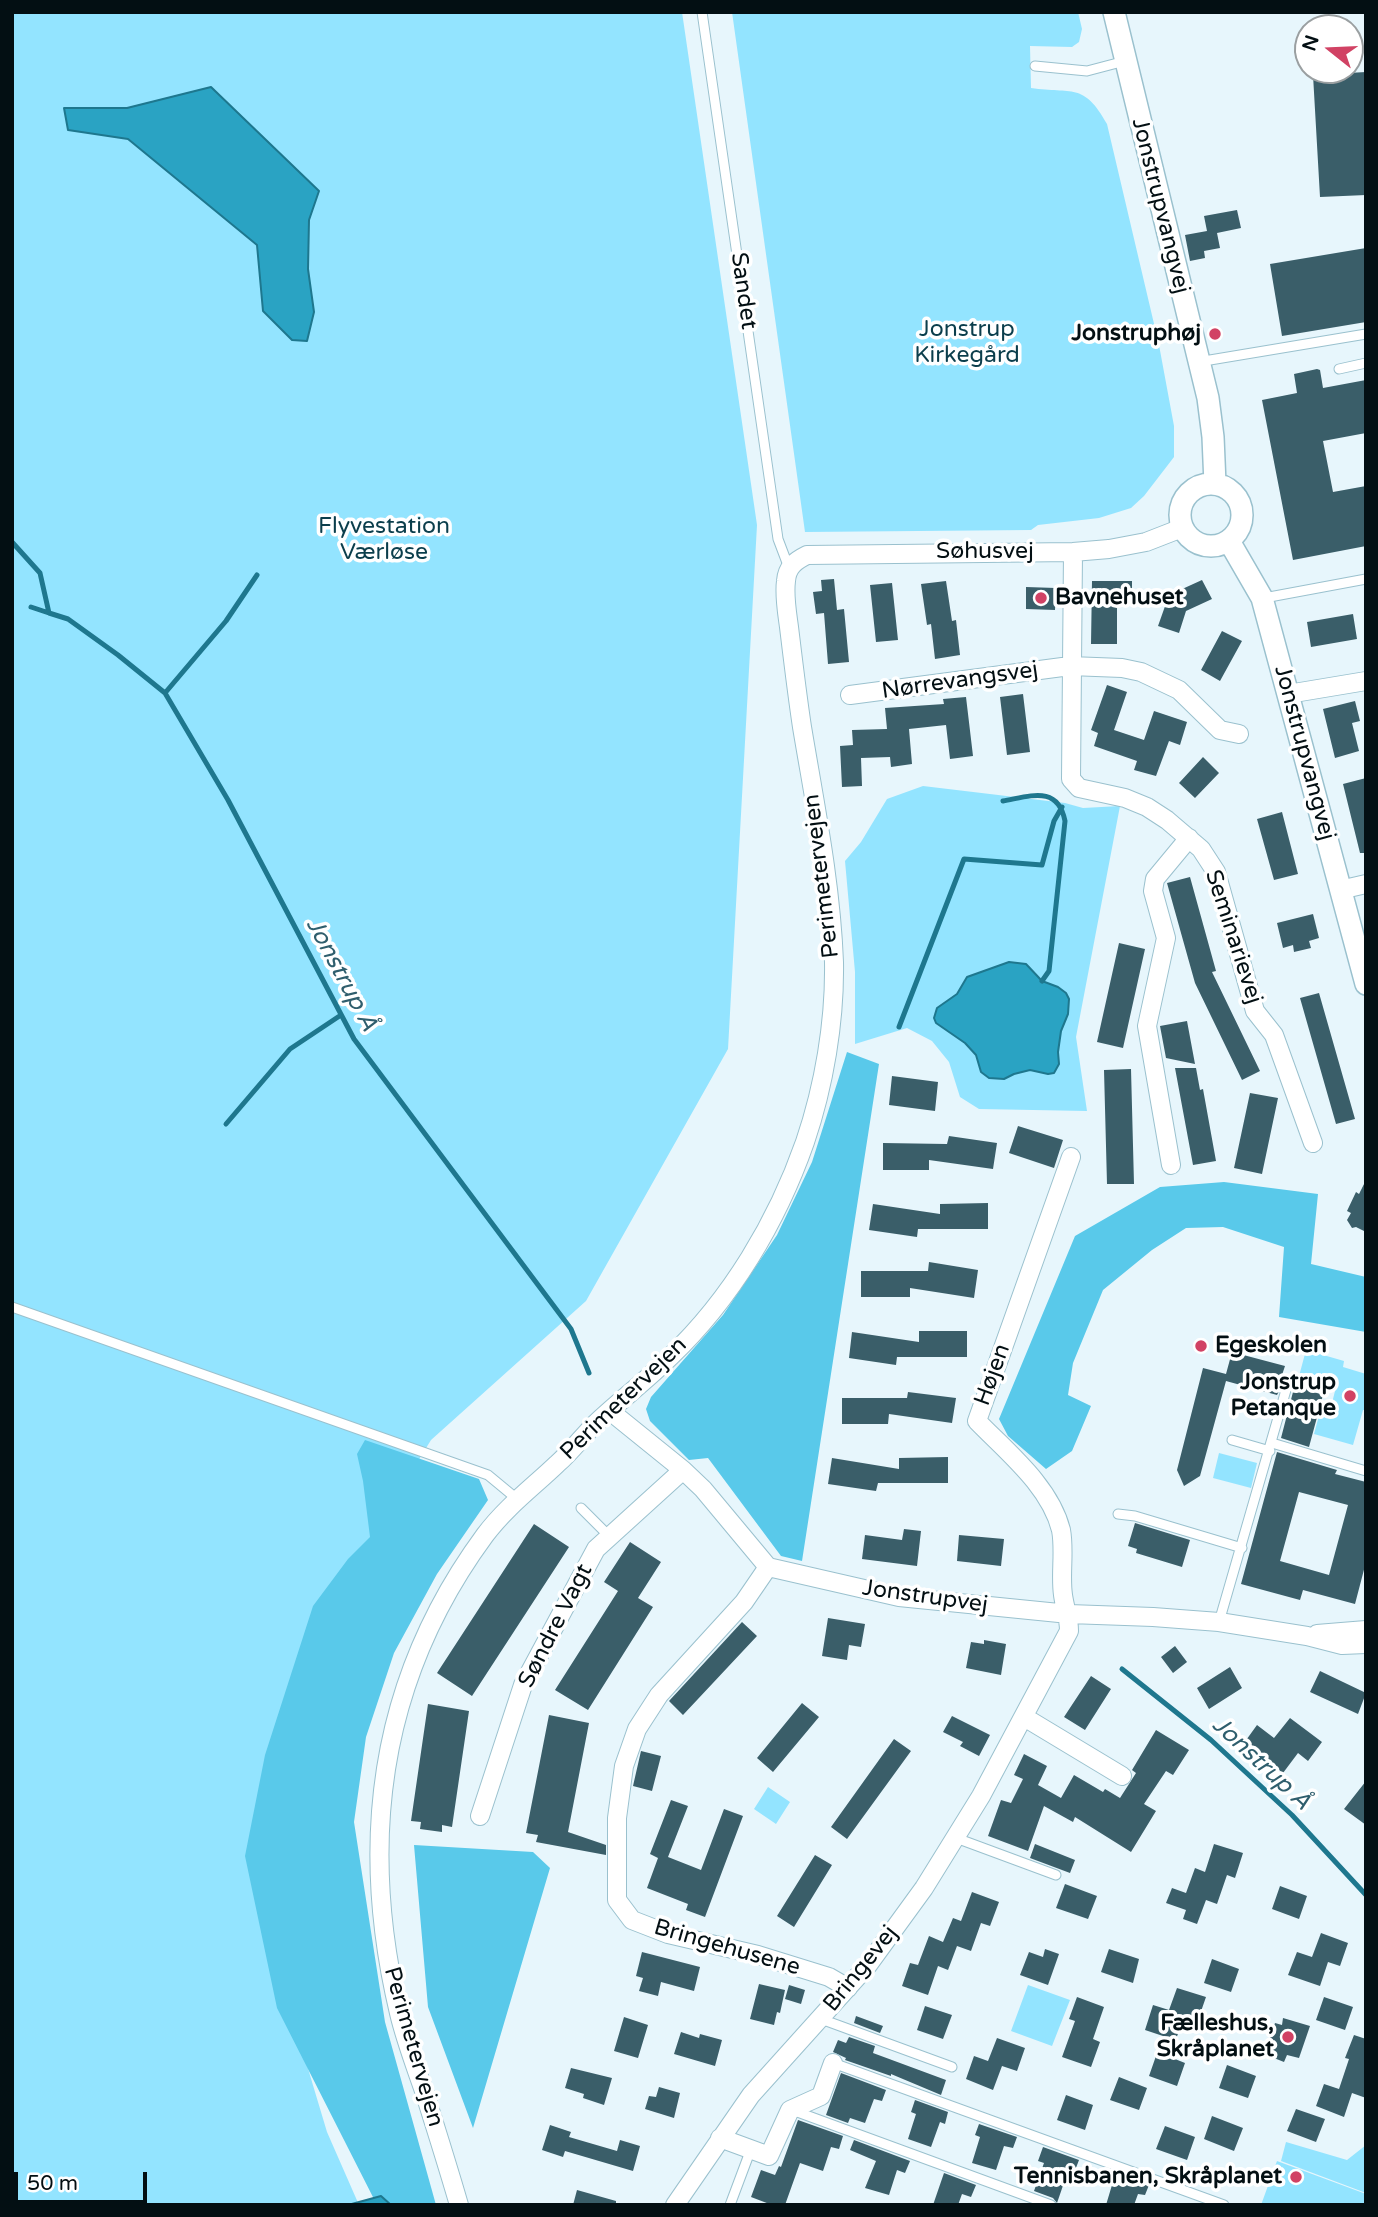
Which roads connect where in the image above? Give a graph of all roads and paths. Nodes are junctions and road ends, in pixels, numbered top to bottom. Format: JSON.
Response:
{"nodes":[{"id":1,"x":702,"y":12,"type":"edge"},
{"id":2,"x":1114,"y":12,"type":"edge"},
{"id":3,"x":1125,"y":61,"type":"junction"},
{"id":4,"x":1035,"y":66,"type":"dead end"},
{"id":5,"x":1366,"y":334,"type":"edge"},
{"id":6,"x":1198,"y":362,"type":"junction"},
{"id":7,"x":1366,"y":363,"type":"edge"},
{"id":8,"x":1339,"y":369,"type":"dead end"},
{"id":9,"x":1214,"y":484,"type":"junction"},
{"id":10,"x":1182,"y":528,"type":"junction"},
{"id":11,"x":1229,"y":541,"type":"junction"},
{"id":12,"x":1073,"y":552,"type":"junction"},
{"id":13,"x":789,"y":568,"type":"junction"},
{"id":14,"x":1366,"y":579,"type":"edge"},
{"id":15,"x":1262,"y":598,"type":"junction"},
{"id":16,"x":1070,"y":666,"type":"junction"},
{"id":17,"x":1366,"y":681,"type":"edge"},
{"id":18,"x":1288,"y":694,"type":"junction"},
{"id":19,"x":850,"y":695,"type":"dead end"},
{"id":20,"x":1238,"y":734,"type":"dead end"},
{"id":21,"x":1189,"y":838,"type":"junction"},
{"id":22,"x":1366,"y":884,"type":"edge"},
{"id":23,"x":1340,"y":890,"type":"junction"},
{"id":24,"x":1366,"y":984,"type":"edge"},
{"id":25,"x":1312,"y":1143,"type":"dead end"},
{"id":26,"x":1071,"y":1157,"type":"dead end"},
{"id":27,"x":1171,"y":1165,"type":"dead end"},
{"id":28,"x":12,"y":1307,"type":"edge"},
{"id":29,"x":1286,"y":1390,"type":"dead end"},
{"id":30,"x":610,"y":1411,"type":"junction"},
{"id":31,"x":1232,"y":1440,"type":"dead end"},
{"id":32,"x":1271,"y":1447,"type":"junction"},
{"id":33,"x":683,"y":1470,"type":"junction"},
{"id":34,"x":1366,"y":1471,"type":"edge"},
{"id":35,"x":517,"y":1499,"type":"junction"},
{"id":36,"x":581,"y":1508,"type":"dead end"},
{"id":37,"x":1118,"y":1514,"type":"dead end"},
{"id":38,"x":609,"y":1536,"type":"junction"},
{"id":39,"x":1242,"y":1548,"type":"junction"},
{"id":40,"x":768,"y":1567,"type":"junction"},
{"id":41,"x":1069,"y":1614,"type":"junction"},
{"id":42,"x":1219,"y":1622,"type":"junction"},
{"id":43,"x":1366,"y":1630,"type":"edge"},
{"id":44,"x":1307,"y":1636,"type":"junction"},
{"id":45,"x":1366,"y":1644,"type":"edge"},
{"id":46,"x":1024,"y":1717,"type":"junction"},
{"id":47,"x":1122,"y":1776,"type":"dead end"},
{"id":48,"x":480,"y":1816,"type":"dead end"},
{"id":49,"x":956,"y":1838,"type":"junction"},
{"id":50,"x":1056,"y":1875,"type":"dead end"},
{"id":51,"x":848,"y":1988,"type":"junction"},
{"id":52,"x":821,"y":2019,"type":"junction"},
{"id":53,"x":833,"y":2063,"type":"joint"},
{"id":54,"x":952,"y":2067,"type":"dead end"},
{"id":55,"x":790,"y":2110,"type":"junction"},
{"id":56,"x":720,"y":2138,"type":"junction"},
{"id":57,"x":751,"y":2149,"type":"junction"},
{"id":58,"x":459,"y":2205,"type":"edge"},
{"id":59,"x":675,"y":2205,"type":"edge"},
{"id":60,"x":730,"y":2205,"type":"edge"},
{"id":61,"x":1051,"y":2205,"type":"edge"},
{"id":62,"x":1224,"y":2205,"type":"edge"}],
"edges":[{"from":1,"to":13,"type":"lane","name":"Sandet"},
{"from":2,"to":3,"type":"street","name":"Jonstrupvangvej"},
{"from":3,"to":4,"type":"lane"},
{"from":3,"to":6,"type":"street","name":"Jonstrupvangvej"},
{"from":5,"to":6,"type":"lane"},
{"from":6,"to":9,"type":"street","name":"Jonstrupvangvej"},
{"from":7,"to":8,"type":"lane"},
{"from":9,"to":10,"type":"street"},
{"from":9,"to":11,"type":"street"},
{"from":10,"to":11,"type":"street"},
{"from":10,"to":12,"type":"street","name":"Søhusvej"},
{"from":11,"to":15,"type":"street","name":"Jonstrupvangvej"},
{"from":12,"to":13,"type":"street","name":"Søhusvej"},
{"from":12,"to":16,"type":"street","name":"Seminarievej"},
{"from":13,"to":30,"type":"street","name":"Perimetervejen"},
{"from":14,"to":15,"type":"lane"},
{"from":15,"to":18,"type":"street","name":"Jonstrupvangvej"},
{"from":16,"to":19,"type":"street","name":"Nørrevangsvej"},
{"from":16,"to":20,"type":"street","name":"Nørrevangsvej"},
{"from":16,"to":21,"type":"street","name":"Seminarievej"},
{"from":17,"to":18,"type":"street"},
{"from":18,"to":23,"type":"street","name":"Jonstrupvangvej"},
{"from":21,"to":25,"type":"street","name":"Seminarievej"},
{"from":21,"to":27,"type":"street"},
{"from":22,"to":23,"type":"street"},
{"from":23,"to":24,"type":"street","name":"Jonstrupvangvej"},
{"from":26,"to":41,"type":"street","name":"Højen"},
{"from":28,"to":35,"type":"lane"},
{"from":29,"to":32,"type":"lane"},
{"from":30,"to":33,"type":"street"},
{"from":30,"to":35,"type":"street","name":"Perimetervejen"},
{"from":31,"to":32,"type":"lane"},
{"from":32,"to":34,"type":"lane"},
{"from":32,"to":39,"type":"lane"},
{"from":33,"to":38,"type":"street","name":"Søndre Vagt"},
{"from":33,"to":40,"type":"street"},
{"from":35,"to":58,"type":"street","name":"Perimetervejen"},
{"from":36,"to":38,"type":"lane"},
{"from":37,"to":39,"type":"lane"},
{"from":38,"to":48,"type":"street","name":"Søndre Vagt"},
{"from":39,"to":42,"type":"lane"},
{"from":40,"to":41,"type":"street","name":"Jonstrupvej"},
{"from":40,"to":51,"type":"street","name":"Bringehusene"},
{"from":41,"to":42,"type":"street","name":"Jonstrupvej"},
{"from":41,"to":46,"type":"street","name":"Bringevej"},
{"from":42,"to":44,"type":"street","name":"Jonstrupvej"},
{"from":43,"to":44,"type":"street","name":"Jonstrupvej"},
{"from":44,"to":45,"type":"street","name":"Jonstrupvej"},
{"from":46,"to":47,"type":"street"},
{"from":46,"to":49,"type":"street","name":"Bringevej"},
{"from":49,"to":50,"type":"lane"},
{"from":49,"to":51,"type":"street","name":"Bringevej"},
{"from":51,"to":52,"type":"street","name":"Bringevej"},
{"from":52,"to":54,"type":"lane"},
{"from":52,"to":56,"type":"street","name":"Bringevej"},
{"from":53,"to":55,"type":"street"},
{"from":53,"to":62,"type":"lane"},
{"from":55,"to":57,"type":"street"},
{"from":55,"to":61,"type":"lane"},
{"from":56,"to":57,"type":"street"},
{"from":56,"to":59,"type":"street","name":"Bringevej"},
{"from":57,"to":60,"type":"lane"}]}
